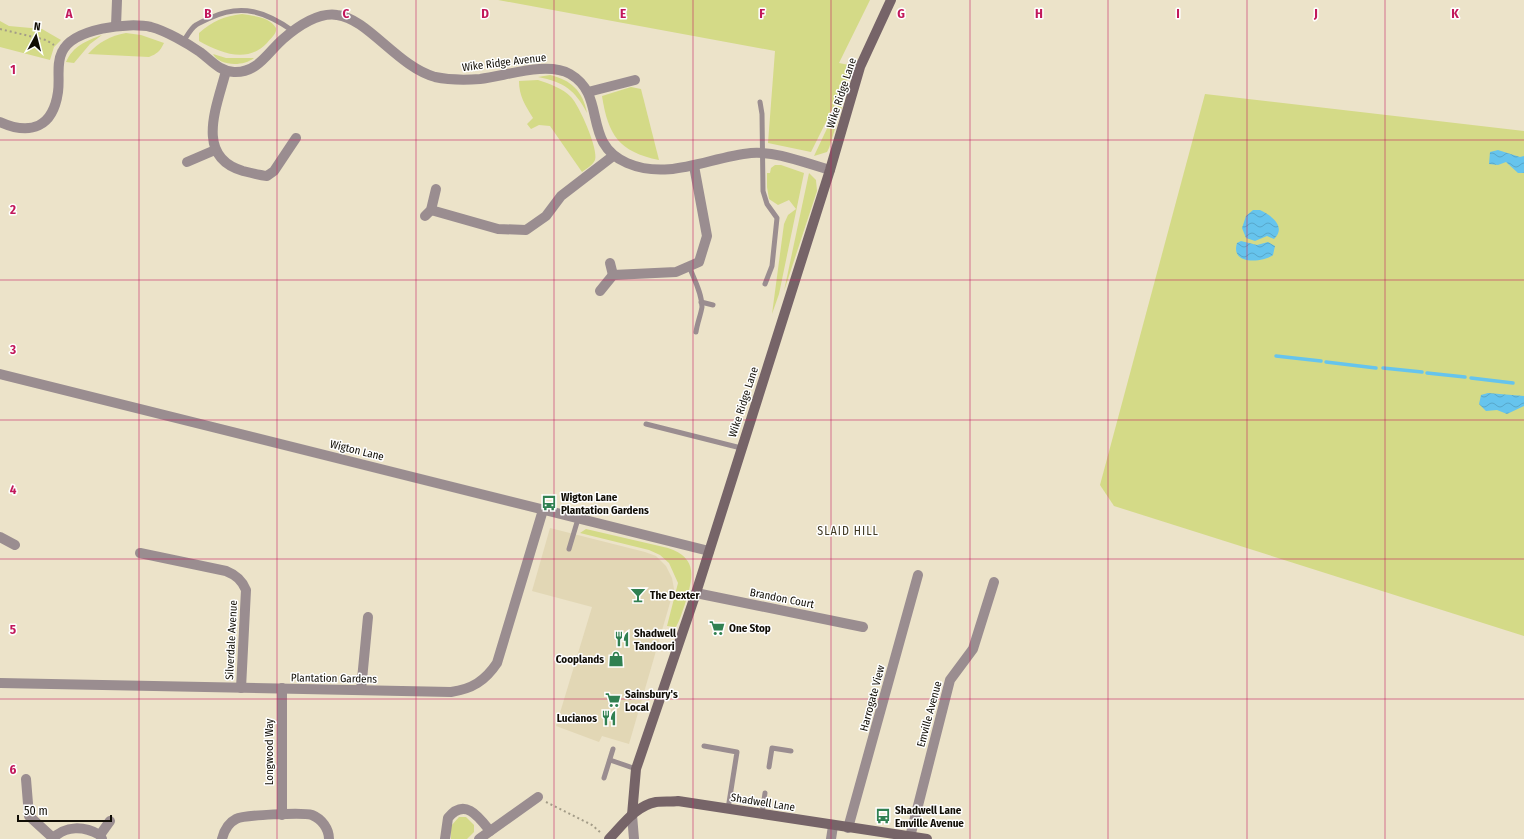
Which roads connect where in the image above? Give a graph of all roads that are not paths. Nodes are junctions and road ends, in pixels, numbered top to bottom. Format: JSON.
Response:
{"nodes":[{"id":1,"x":117,"y":0,"type":"edge"},
{"id":2,"x":891,"y":0,"type":"edge"},
{"id":3,"x":116,"y":26,"type":"junction"},
{"id":4,"x":293,"y":31,"type":"junction"},
{"id":5,"x":182,"y":42,"type":"junction"},
{"id":6,"x":226,"y":71,"type":"junction"},
{"id":7,"x":635,"y":80,"type":"dead end"},
{"id":8,"x":588,"y":92,"type":"junction"},
{"id":9,"x":760,"y":102,"type":"dead end"},
{"id":10,"x":0,"y":122,"type":"edge"},
{"id":11,"x":296,"y":138,"type":"dead end"},
{"id":12,"x":215,"y":150,"type":"junction"},
{"id":13,"x":762,"y":153,"type":"junction"},
{"id":14,"x":613,"y":156,"type":"junction"},
{"id":15,"x":187,"y":162,"type":"dead end"},
{"id":16,"x":694,"y":166,"type":"junction"},
{"id":17,"x":830,"y":170,"type":"junction"},
{"id":18,"x":436,"y":189,"type":"dead end"},
{"id":19,"x":610,"y":263,"type":"dead end"},
{"id":20,"x":689,"y":266,"type":"junction"},
{"id":21,"x":613,"y":275,"type":"junction"},
{"id":22,"x":765,"y":284,"type":"dead end"},
{"id":23,"x":600,"y":291,"type":"dead end"},
{"id":24,"x":701,"y":302,"type":"junction"},
{"id":25,"x":713,"y":305,"type":"dead end"},
{"id":26,"x":696,"y":332,"type":"dead end"},
{"id":27,"x":0,"y":374,"type":"edge"},
{"id":28,"x":646,"y":424,"type":"dead end"},
{"id":29,"x":741,"y":448,"type":"junction"},
{"id":30,"x":543,"y":510,"type":"junction"},
{"id":31,"x":578,"y":519,"type":"junction"},
{"id":32,"x":0,"y":537,"type":"edge"},
{"id":33,"x":15,"y":545,"type":"dead end"},
{"id":34,"x":569,"y":549,"type":"dead end"},
{"id":35,"x":709,"y":551,"type":"junction"},
{"id":36,"x":140,"y":553,"type":"dead end"},
{"id":37,"x":918,"y":575,"type":"dead end"},
{"id":38,"x":994,"y":582,"type":"dead end"},
{"id":39,"x":696,"y":593,"type":"junction"},
{"id":40,"x":368,"y":617,"type":"dead end"},
{"id":41,"x":863,"y":627,"type":"dead end"},
{"id":42,"x":0,"y":683,"type":"edge"},
{"id":43,"x":241,"y":688,"type":"junction"},
{"id":44,"x":282,"y":688,"type":"junction"},
{"id":45,"x":361,"y":690,"type":"junction"},
{"id":46,"x":704,"y":746,"type":"dead end"},
{"id":47,"x":613,"y":749,"type":"dead end"},
{"id":48,"x":791,"y":751,"type":"dead end"},
{"id":49,"x":610,"y":760,"type":"junction"},
{"id":50,"x":769,"y":767,"type":"dead end"},
{"id":51,"x":636,"y":769,"type":"junction"},
{"id":52,"x":604,"y":778,"type":"dead end"},
{"id":53,"x":26,"y":779,"type":"dead end"},
{"id":54,"x":765,"y":793,"type":"dead end"},
{"id":55,"x":538,"y":797,"type":"road end"},
{"id":56,"x":728,"y":808,"type":"junction"},
{"id":57,"x":762,"y":814,"type":"junction"},
{"id":58,"x":282,"y":815,"type":"junction"},
{"id":59,"x":632,"y":815,"type":"junction"},
{"id":60,"x":110,"y":821,"type":"dead end"},
{"id":61,"x":832,"y":826,"type":"junction"},
{"id":62,"x":848,"y":828,"type":"junction"},
{"id":63,"x":490,"y":831,"type":"junction"},
{"id":64,"x":101,"y":837,"type":"edge"},
{"id":65,"x":910,"y":837,"type":"junction"},
{"id":66,"x":52,"y":838,"type":"edge"},
{"id":67,"x":222,"y":839,"type":"edge"},
{"id":68,"x":329,"y":839,"type":"edge"},
{"id":69,"x":445,"y":839,"type":"edge"},
{"id":70,"x":479,"y":839,"type":"edge"},
{"id":71,"x":609,"y":839,"type":"edge"},
{"id":72,"x":634,"y":839,"type":"edge"},
{"id":73,"x":831,"y":839,"type":"edge"},
{"id":74,"x":927,"y":839,"type":"edge"}],
"edges":[{"from":1,"to":3,"type":"street"},
{"from":2,"to":17,"type":"street","name":"Wike Ridge Lane"},
{"from":3,"to":5,"type":"street"},
{"from":3,"to":10,"type":"street"},
{"from":4,"to":5,"type":"lane"},
{"from":4,"to":6,"type":"street","name":"Wike Ridge Avenue"},
{"from":4,"to":8,"type":"street","name":"Wike Ridge Avenue"},
{"from":5,"to":6,"type":"street"},
{"from":6,"to":12,"type":"street"},
{"from":7,"to":8,"type":"street"},
{"from":8,"to":14,"type":"street","name":"Wike Ridge Avenue"},
{"from":9,"to":13,"type":"lane"},
{"from":11,"to":12,"type":"street"},
{"from":12,"to":15,"type":"street"},
{"from":13,"to":16,"type":"street","name":"Wike Ridge Avenue"},
{"from":13,"to":17,"type":"street","name":"Wike Ridge Avenue"},
{"from":13,"to":22,"type":"lane"},
{"from":14,"to":16,"type":"street","name":"Wike Ridge Avenue"},
{"from":14,"to":18,"type":"street"},
{"from":16,"to":20,"type":"street"},
{"from":17,"to":29,"type":"street","name":"Wike Ridge Lane"},
{"from":19,"to":21,"type":"street"},
{"from":20,"to":21,"type":"street"},
{"from":20,"to":24,"type":"lane"},
{"from":21,"to":23,"type":"street"},
{"from":24,"to":25,"type":"lane"},
{"from":24,"to":26,"type":"lane"},
{"from":27,"to":30,"type":"street","name":"Wigton Lane"},
{"from":28,"to":29,"type":"lane"},
{"from":29,"to":35,"type":"street","name":"Wike Ridge Lane"},
{"from":30,"to":31,"type":"street","name":"Wigton Lane"},
{"from":30,"to":45,"type":"street","name":"Plantation Gardens"},
{"from":31,"to":34,"type":"lane"},
{"from":31,"to":35,"type":"street","name":"Wigton Lane"},
{"from":32,"to":33,"type":"street"},
{"from":35,"to":39,"type":"street","name":"Wike Ridge Lane"},
{"from":36,"to":43,"type":"street","name":"Silverdale Avenue"},
{"from":37,"to":62,"type":"street","name":"Harrogate View"},
{"from":38,"to":65,"type":"street","name":"Emville Avenue"},
{"from":39,"to":41,"type":"street","name":"Brandon Court"},
{"from":39,"to":51,"type":"street","name":"Wike Ridge Lane"},
{"from":40,"to":45,"type":"street"},
{"from":42,"to":43,"type":"street","name":"Plantation Gardens"},
{"from":43,"to":44,"type":"street","name":"Plantation Gardens"},
{"from":44,"to":45,"type":"street","name":"Plantation Gardens"},
{"from":44,"to":58,"type":"street","name":"Longwood Way"},
{"from":46,"to":56,"type":"lane"},
{"from":47,"to":49,"type":"lane"},
{"from":48,"to":50,"type":"lane"},
{"from":49,"to":51,"type":"lane"},
{"from":49,"to":52,"type":"lane"},
{"from":51,"to":59,"type":"street","name":"Wike Ridge Lane"},
{"from":53,"to":66,"type":"street"},
{"from":54,"to":57,"type":"lane"},
{"from":55,"to":63,"type":"street"},
{"from":56,"to":57,"type":"street","name":"Shadwell Lane"},
{"from":56,"to":59,"type":"street","name":"Shadwell Lane"},
{"from":57,"to":61,"type":"street","name":"Shadwell Lane"},
{"from":58,"to":67,"type":"street"},
{"from":58,"to":68,"type":"street"},
{"from":59,"to":71,"type":"street","name":"Shadwell Lane"},
{"from":59,"to":72,"type":"street"},
{"from":60,"to":64,"type":"street"},
{"from":61,"to":62,"type":"street","name":"Shadwell Lane"},
{"from":61,"to":73,"type":"street"},
{"from":62,"to":65,"type":"street","name":"Shadwell Lane"},
{"from":63,"to":69,"type":"street"},
{"from":63,"to":70,"type":"street"},
{"from":64,"to":66,"type":"street"},
{"from":65,"to":74,"type":"street","name":"Shadwell Lane"}]}
